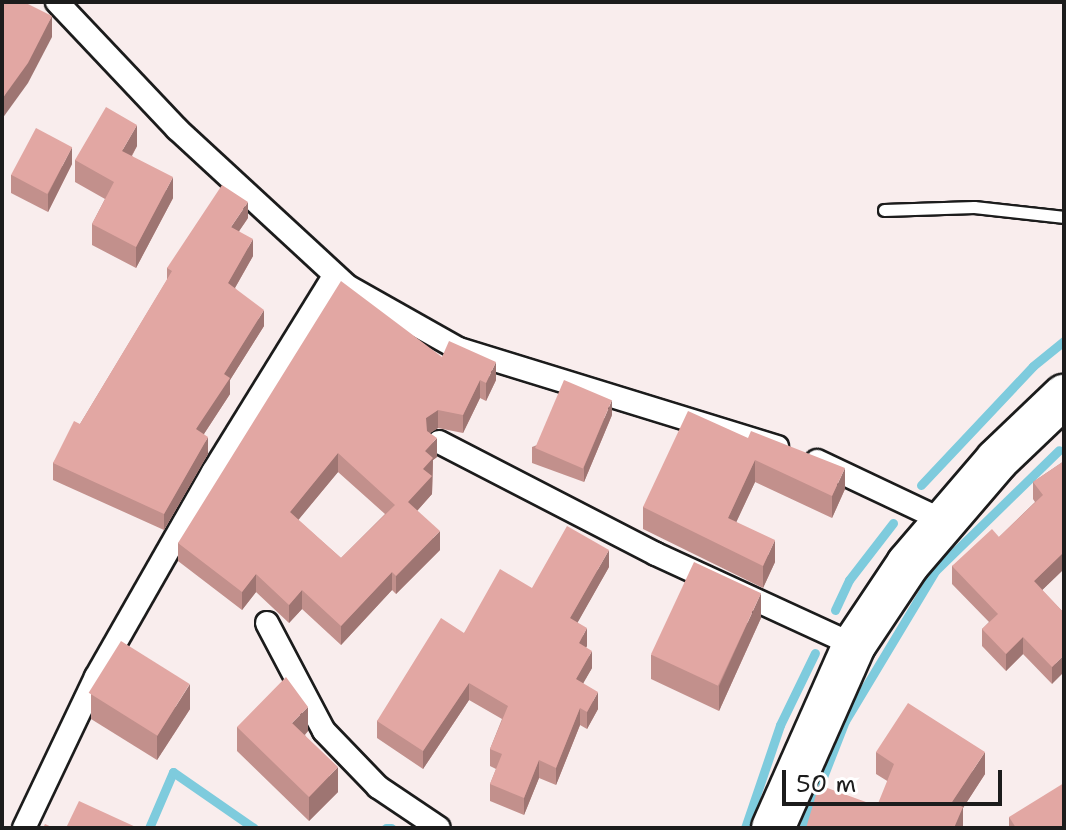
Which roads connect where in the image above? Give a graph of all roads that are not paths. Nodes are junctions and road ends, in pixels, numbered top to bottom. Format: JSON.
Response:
{"nodes":[{"id":1,"x":57,"y":2,"type":"edge"},
{"id":2,"x":884,"y":210,"type":"dead end"},
{"id":3,"x":1064,"y":217,"type":"edge"},
{"id":4,"x":334,"y":276,"type":"junction"},
{"id":5,"x":1064,"y":396,"type":"edge"},
{"id":6,"x":439,"y":442,"type":"edge"},
{"id":7,"x":942,"y":520,"type":"junction"},
{"id":8,"x":267,"y":623,"type":"dead end"},
{"id":9,"x":854,"y":645,"type":"junction"},
{"id":10,"x":24,"y":828,"type":"edge"},
{"id":11,"x":439,"y":828,"type":"edge"},
{"id":12,"x":773,"y":828,"type":"edge"}],
"edges":[{"from":1,"to":4,"type":"street"},
{"from":2,"to":3,"type":"lane"},
{"from":4,"to":7,"type":"street"},
{"from":4,"to":10,"type":"street"},
{"from":5,"to":7,"type":"highway"},
{"from":6,"to":9,"type":"street"},
{"from":7,"to":9,"type":"highway"},
{"from":8,"to":11,"type":"street"},
{"from":9,"to":12,"type":"highway"}]}
